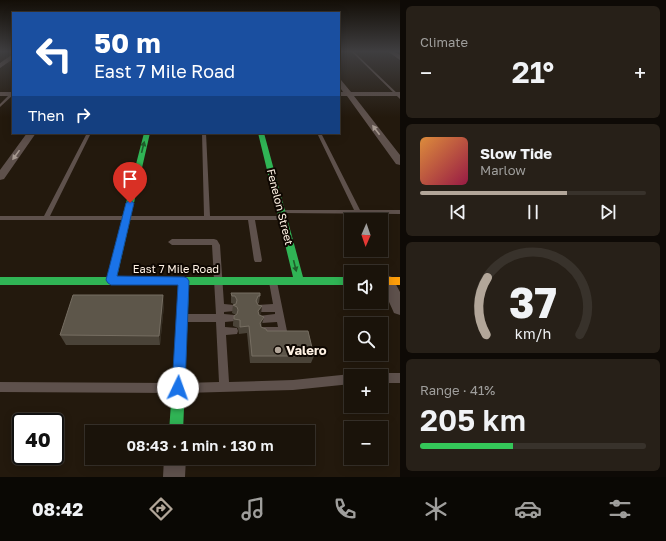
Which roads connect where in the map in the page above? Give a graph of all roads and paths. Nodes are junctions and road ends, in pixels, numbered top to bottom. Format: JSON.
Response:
{"nodes":[{"id":1,"x":376,"y":73,"type":"edge"},
{"id":2,"x":340,"y":82,"type":"edge"},
{"id":3,"x":0,"y":94,"type":"edge"},
{"id":4,"x":12,"y":94,"type":"edge"},
{"id":5,"x":340,"y":94,"type":"edge"},
{"id":6,"x":349,"y":94,"type":"junction"},
{"id":7,"x":399,"y":95,"type":"edge"},
{"id":8,"x":0,"y":106,"type":"edge"},
{"id":9,"x":31,"y":134,"type":"edge"},
{"id":10,"x":88,"y":134,"type":"edge"},
{"id":11,"x":147,"y":134,"type":"edge"},
{"id":12,"x":204,"y":134,"type":"edge"},
{"id":13,"x":261,"y":134,"type":"edge"},
{"id":14,"x":319,"y":134,"type":"edge"},
{"id":15,"x":400,"y":162,"type":"edge"},
{"id":16,"x":0,"y":177,"type":"edge"},
{"id":17,"x":358,"y":212,"type":"junction"},
{"id":18,"x":400,"y":212,"type":"edge"},
{"id":19,"x":282,"y":215,"type":"junction"},
{"id":20,"x":127,"y":217,"type":"junction"},
{"id":21,"x":0,"y":218,"type":"edge"},
{"id":22,"x":46,"y":218,"type":"junction"},
{"id":23,"x":207,"y":218,"type":"junction"},
{"id":24,"x":251,"y":218,"type":"junction"},
{"id":25,"x":172,"y":242,"type":"dead end"},
{"id":26,"x":258,"y":260,"type":"dead end"},
{"id":27,"x":0,"y":280,"type":"edge"},
{"id":28,"x":111,"y":280,"type":"junction"},
{"id":29,"x":184,"y":281,"type":"junction"},
{"id":30,"x":218,"y":281,"type":"junction"},
{"id":31,"x":273,"y":281,"type":"junction"},
{"id":32,"x":299,"y":281,"type":"junction"},
{"id":33,"x":344,"y":281,"type":"edge"},
{"id":34,"x":389,"y":281,"type":"edge"},
{"id":35,"x":220,"y":308,"type":"junction"},
{"id":36,"x":231,"y":308,"type":"dead end"},
{"id":37,"x":260,"y":308,"type":"edge"},
{"id":38,"x":278,"y":308,"type":"junction"},
{"id":39,"x":400,"y":308,"type":"edge"},
{"id":40,"x":182,"y":318,"type":"junction"},
{"id":41,"x":220,"y":318,"type":"junction"},
{"id":42,"x":232,"y":318,"type":"edge"},
{"id":43,"x":262,"y":318,"type":"edge"},
{"id":44,"x":280,"y":318,"type":"junction"},
{"id":45,"x":221,"y":331,"type":"junction"},
{"id":46,"x":234,"y":331,"type":"dead end"},
{"id":47,"x":264,"y":331,"type":"edge"},
{"id":48,"x":388,"y":378,"type":"edge"},
{"id":49,"x":400,"y":378,"type":"edge"},
{"id":50,"x":344,"y":380,"type":"edge"},
{"id":51,"x":0,"y":387,"type":"edge"},
{"id":52,"x":224,"y":387,"type":"junction"},
{"id":53,"x":178,"y":388,"type":"junction"},
{"id":54,"x":176,"y":425,"type":"edge"},
{"id":55,"x":175,"y":465,"type":"edge"},
{"id":56,"x":174,"y":477,"type":"edge"}],
"edges":[{"from":1,"to":7,"type":"lane"},
{"from":2,"to":6,"type":"street"},
{"from":3,"to":4,"type":"street"},
{"from":4,"to":8,"type":"lane"},
{"from":5,"to":6,"type":"street"},
{"from":6,"to":7,"type":"street"},
{"from":15,"to":6,"type":"street","one_way":true},
{"from":9,"to":16,"type":"street","one_way":true},
{"from":10,"to":22,"type":"lane"},
{"from":20,"to":11,"type":"street","one_way":true},
{"from":12,"to":23,"type":"lane"},
{"from":13,"to":19,"type":"street","name":"Fenelon Street"},
{"from":14,"to":17,"type":"lane"},
{"from":17,"to":18,"type":"lane"},
{"from":17,"to":19,"type":"lane"},
{"from":19,"to":24,"type":"lane"},
{"from":19,"to":32,"type":"street","name":"Fenelon Street","one_way":true},
{"from":20,"to":22,"type":"lane"},
{"from":20,"to":23,"type":"lane"},
{"from":20,"to":28,"type":"street"},
{"from":21,"to":22,"type":"lane"},
{"from":23,"to":24,"type":"lane"},
{"from":24,"to":26,"type":"lane"},
{"from":25,"to":30,"type":"lane"},
{"from":27,"to":28,"type":"street","name":"East 7 Mile Road"},
{"from":28,"to":29,"type":"street","name":"East 7 Mile Road"},
{"from":29,"to":30,"type":"street","name":"East 7 Mile Road"},
{"from":29,"to":40,"type":"street"},
{"from":30,"to":31,"type":"street","name":"East 7 Mile Road"},
{"from":30,"to":35,"type":"lane"},
{"from":31,"to":32,"type":"street","name":"East 7 Mile Road"},
{"from":31,"to":38,"type":"lane"},
{"from":32,"to":33,"type":"street","name":"East 7 Mile Road"},
{"from":34,"to":39,"type":"street"},
{"from":35,"to":36,"type":"lane"},
{"from":35,"to":41,"type":"lane"},
{"from":37,"to":38,"type":"lane"},
{"from":38,"to":44,"type":"lane"},
{"from":40,"to":41,"type":"lane"},
{"from":40,"to":53,"type":"street"},
{"from":41,"to":42,"type":"lane"},
{"from":41,"to":45,"type":"lane"},
{"from":43,"to":44,"type":"lane"},
{"from":44,"to":47,"type":"lane"},
{"from":45,"to":46,"type":"lane"},
{"from":45,"to":52,"type":"lane"},
{"from":48,"to":49,"type":"lane"},
{"from":50,"to":52,"type":"lane"},
{"from":51,"to":53,"type":"lane"},
{"from":52,"to":53,"type":"lane"},
{"from":53,"to":54,"type":"street"},
{"from":55,"to":56,"type":"street"}]}
